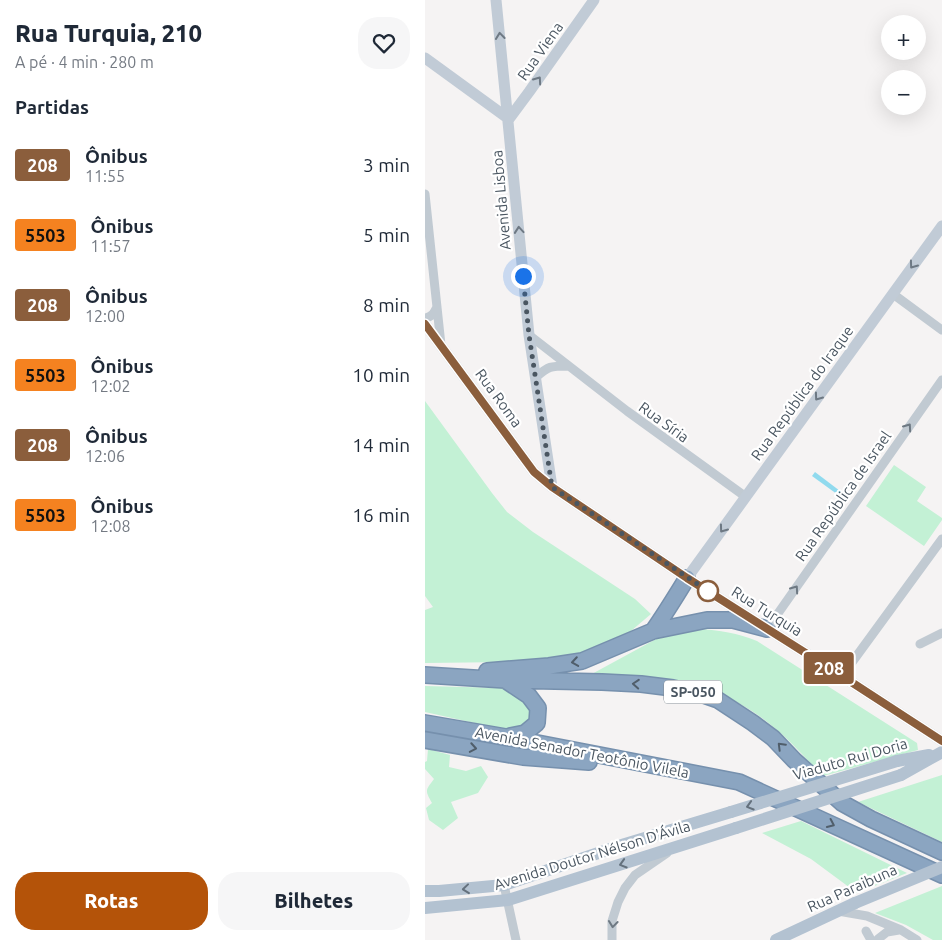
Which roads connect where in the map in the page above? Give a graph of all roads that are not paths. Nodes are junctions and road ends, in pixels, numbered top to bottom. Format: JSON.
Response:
{"nodes":[{"id":1,"x":496,"y":0,"type":"edge"},
{"id":2,"x":594,"y":0,"type":"edge"},
{"id":3,"x":425,"y":58,"type":"edge"},
{"id":4,"x":509,"y":119,"type":"junction"},
{"id":5,"x":425,"y":194,"type":"edge"},
{"id":6,"x":942,"y":226,"type":"edge"},
{"id":7,"x":893,"y":294,"type":"junction"},
{"id":8,"x":437,"y":307,"type":"junction"},
{"id":9,"x":425,"y":318,"type":"edge"},
{"id":10,"x":425,"y":324,"type":"edge"},
{"id":11,"x":942,"y":330,"type":"edge"},
{"id":12,"x":529,"y":335,"type":"junction"},
{"id":13,"x":441,"y":346,"type":"junction"},
{"id":14,"x":568,"y":366,"type":"junction"},
{"id":15,"x":535,"y":377,"type":"junction"},
{"id":16,"x":942,"y":380,"type":"edge"},
{"id":17,"x":552,"y":487,"type":"junction"},
{"id":18,"x":746,"y":497,"type":"junction"},
{"id":19,"x":942,"y":539,"type":"edge"},
{"id":20,"x":687,"y":578,"type":"junction"},
{"id":21,"x":767,"y":629,"type":"junction"},
{"id":22,"x":653,"y":631,"type":"junction"},
{"id":23,"x":942,"y":633,"type":"edge"},
{"id":24,"x":920,"y":644,"type":"dead end"},
{"id":25,"x":425,"y":675,"type":"edge"},
{"id":26,"x":842,"y":676,"type":"junction"},
{"id":27,"x":505,"y":680,"type":"junction"},
{"id":28,"x":425,"y":723,"type":"edge"},
{"id":29,"x":506,"y":737,"type":"junction"},
{"id":30,"x":425,"y":740,"type":"edge"},
{"id":31,"x":942,"y":741,"type":"edge"},
{"id":32,"x":942,"y":752,"type":"edge"},
{"id":33,"x":658,"y":767,"type":"junction"},
{"id":34,"x":731,"y":812,"type":"joint"},
{"id":35,"x":736,"y":828,"type":"joint"},
{"id":36,"x":673,"y":849,"type":"junction"},
{"id":37,"x":942,"y":852,"type":"edge"},
{"id":38,"x":942,"y":867,"type":"edge"},
{"id":39,"x":942,"y":875,"type":"edge"},
{"id":40,"x":504,"y":885,"type":"junction"},
{"id":41,"x":425,"y":891,"type":"edge"},
{"id":42,"x":508,"y":900,"type":"junction"},
{"id":43,"x":425,"y":908,"type":"edge"},
{"id":44,"x":837,"y":911,"type":"junction"},
{"id":45,"x":901,"y":930,"type":"junction"},
{"id":46,"x":866,"y":931,"type":"dead end"},
{"id":47,"x":515,"y":940,"type":"edge"},
{"id":48,"x":612,"y":940,"type":"edge"},
{"id":49,"x":776,"y":940,"type":"edge"},
{"id":50,"x":871,"y":940,"type":"edge"},
{"id":51,"x":878,"y":940,"type":"edge"},
{"id":52,"x":917,"y":940,"type":"edge"}],
"edges":[{"from":4,"to":1,"type":"main road","name":"Avenida Lisboa","one_way":true},
{"from":4,"to":2,"type":"main road","name":"Rua Viena","one_way":true},
{"from":3,"to":4,"type":"main road"},
{"from":12,"to":4,"type":"main road","name":"Avenida Lisboa","one_way":true},
{"from":5,"to":8,"type":"street"},
{"from":6,"to":7,"type":"main road","name":"Rua República do Iraque","one_way":true},
{"from":7,"to":11,"type":"street"},
{"from":7,"to":18,"type":"main road","name":"Rua República do Iraque","one_way":true},
{"from":8,"to":9,"type":"street"},
{"from":8,"to":13,"type":"street"},
{"from":10,"to":13,"type":"main road","name":"Rua Roma"},
{"from":12,"to":14,"type":"street","name":"Rua Síria"},
{"from":12,"to":15,"type":"main road","name":"Avenida Lisboa"},
{"from":13,"to":17,"type":"main road","name":"Rua Roma"},
{"from":14,"to":15,"type":"street"},
{"from":14,"to":18,"type":"street","name":"Rua Síria"},
{"from":15,"to":17,"type":"main road","name":"Avenida Lisboa"},
{"from":21,"to":16,"type":"street","name":"Rua República de Israel","one_way":true},
{"from":17,"to":20,"type":"main road","name":"Rua Turquia"},
{"from":18,"to":20,"type":"main road","name":"Rua República do Iraque","one_way":true},
{"from":19,"to":26,"type":"street"},
{"from":20,"to":21,"type":"main road","name":"Rua Turquia"},
{"from":20,"to":22,"type":"highway"},
{"from":21,"to":22,"type":"highway"},
{"from":21,"to":26,"type":"main road","name":"Rua Turquia"},
{"from":22,"to":25,"type":"highway","one_way":true},
{"from":23,"to":24,"type":"street"},
{"from":25,"to":27,"type":"highway","number":"SP-050"},
{"from":26,"to":31,"type":"main road","name":"Rua Turquia"},
{"from":27,"to":29,"type":"highway"},
{"from":37,"to":27,"type":"highway","number":"SP-050","one_way":true},
{"from":28,"to":29,"type":"highway","name":"Avenida Senador Teotônio Vilela"},
{"from":29,"to":33,"type":"highway","name":"Avenida Senador Teotônio Vilela"},
{"from":30,"to":33,"type":"highway","one_way":true},
{"from":32,"to":34,"type":"main road","name":"Viaduto Rui Doria","one_way":true,"bridge":true},
{"from":32,"to":35,"type":"main road","name":"Viaduto Rui Doria","bridge":true},
{"from":33,"to":39,"type":"highway","name":"Avenida Senador Teotônio Vilela","one_way":true},
{"from":34,"to":40,"type":"main road","name":"Avenida Doutor Nélson D'Ávila"},
{"from":35,"to":36,"type":"main road","name":"Avenida Doutor Nélson D'Ávila"},
{"from":36,"to":42,"type":"main road","name":"Avenida Doutor Nélson D'Ávila","one_way":true},
{"from":36,"to":48,"type":"street","one_way":true},
{"from":38,"to":44,"type":"main road","name":"Rua Paraibuna","bridge":true},
{"from":40,"to":41,"type":"main road","name":"Avenida Doutor Nélson D'Ávila","one_way":true},
{"from":40,"to":42,"type":"street"},
{"from":42,"to":43,"type":"main road","name":"Avenida Doutor Nélson D'Ávila"},
{"from":42,"to":47,"type":"street"},
{"from":44,"to":45,"type":"street"},
{"from":44,"to":49,"type":"main road","name":"Rua Paraibuna"},
{"from":45,"to":51,"type":"street"},
{"from":45,"to":52,"type":"street"},
{"from":46,"to":50,"type":"street"}]}
